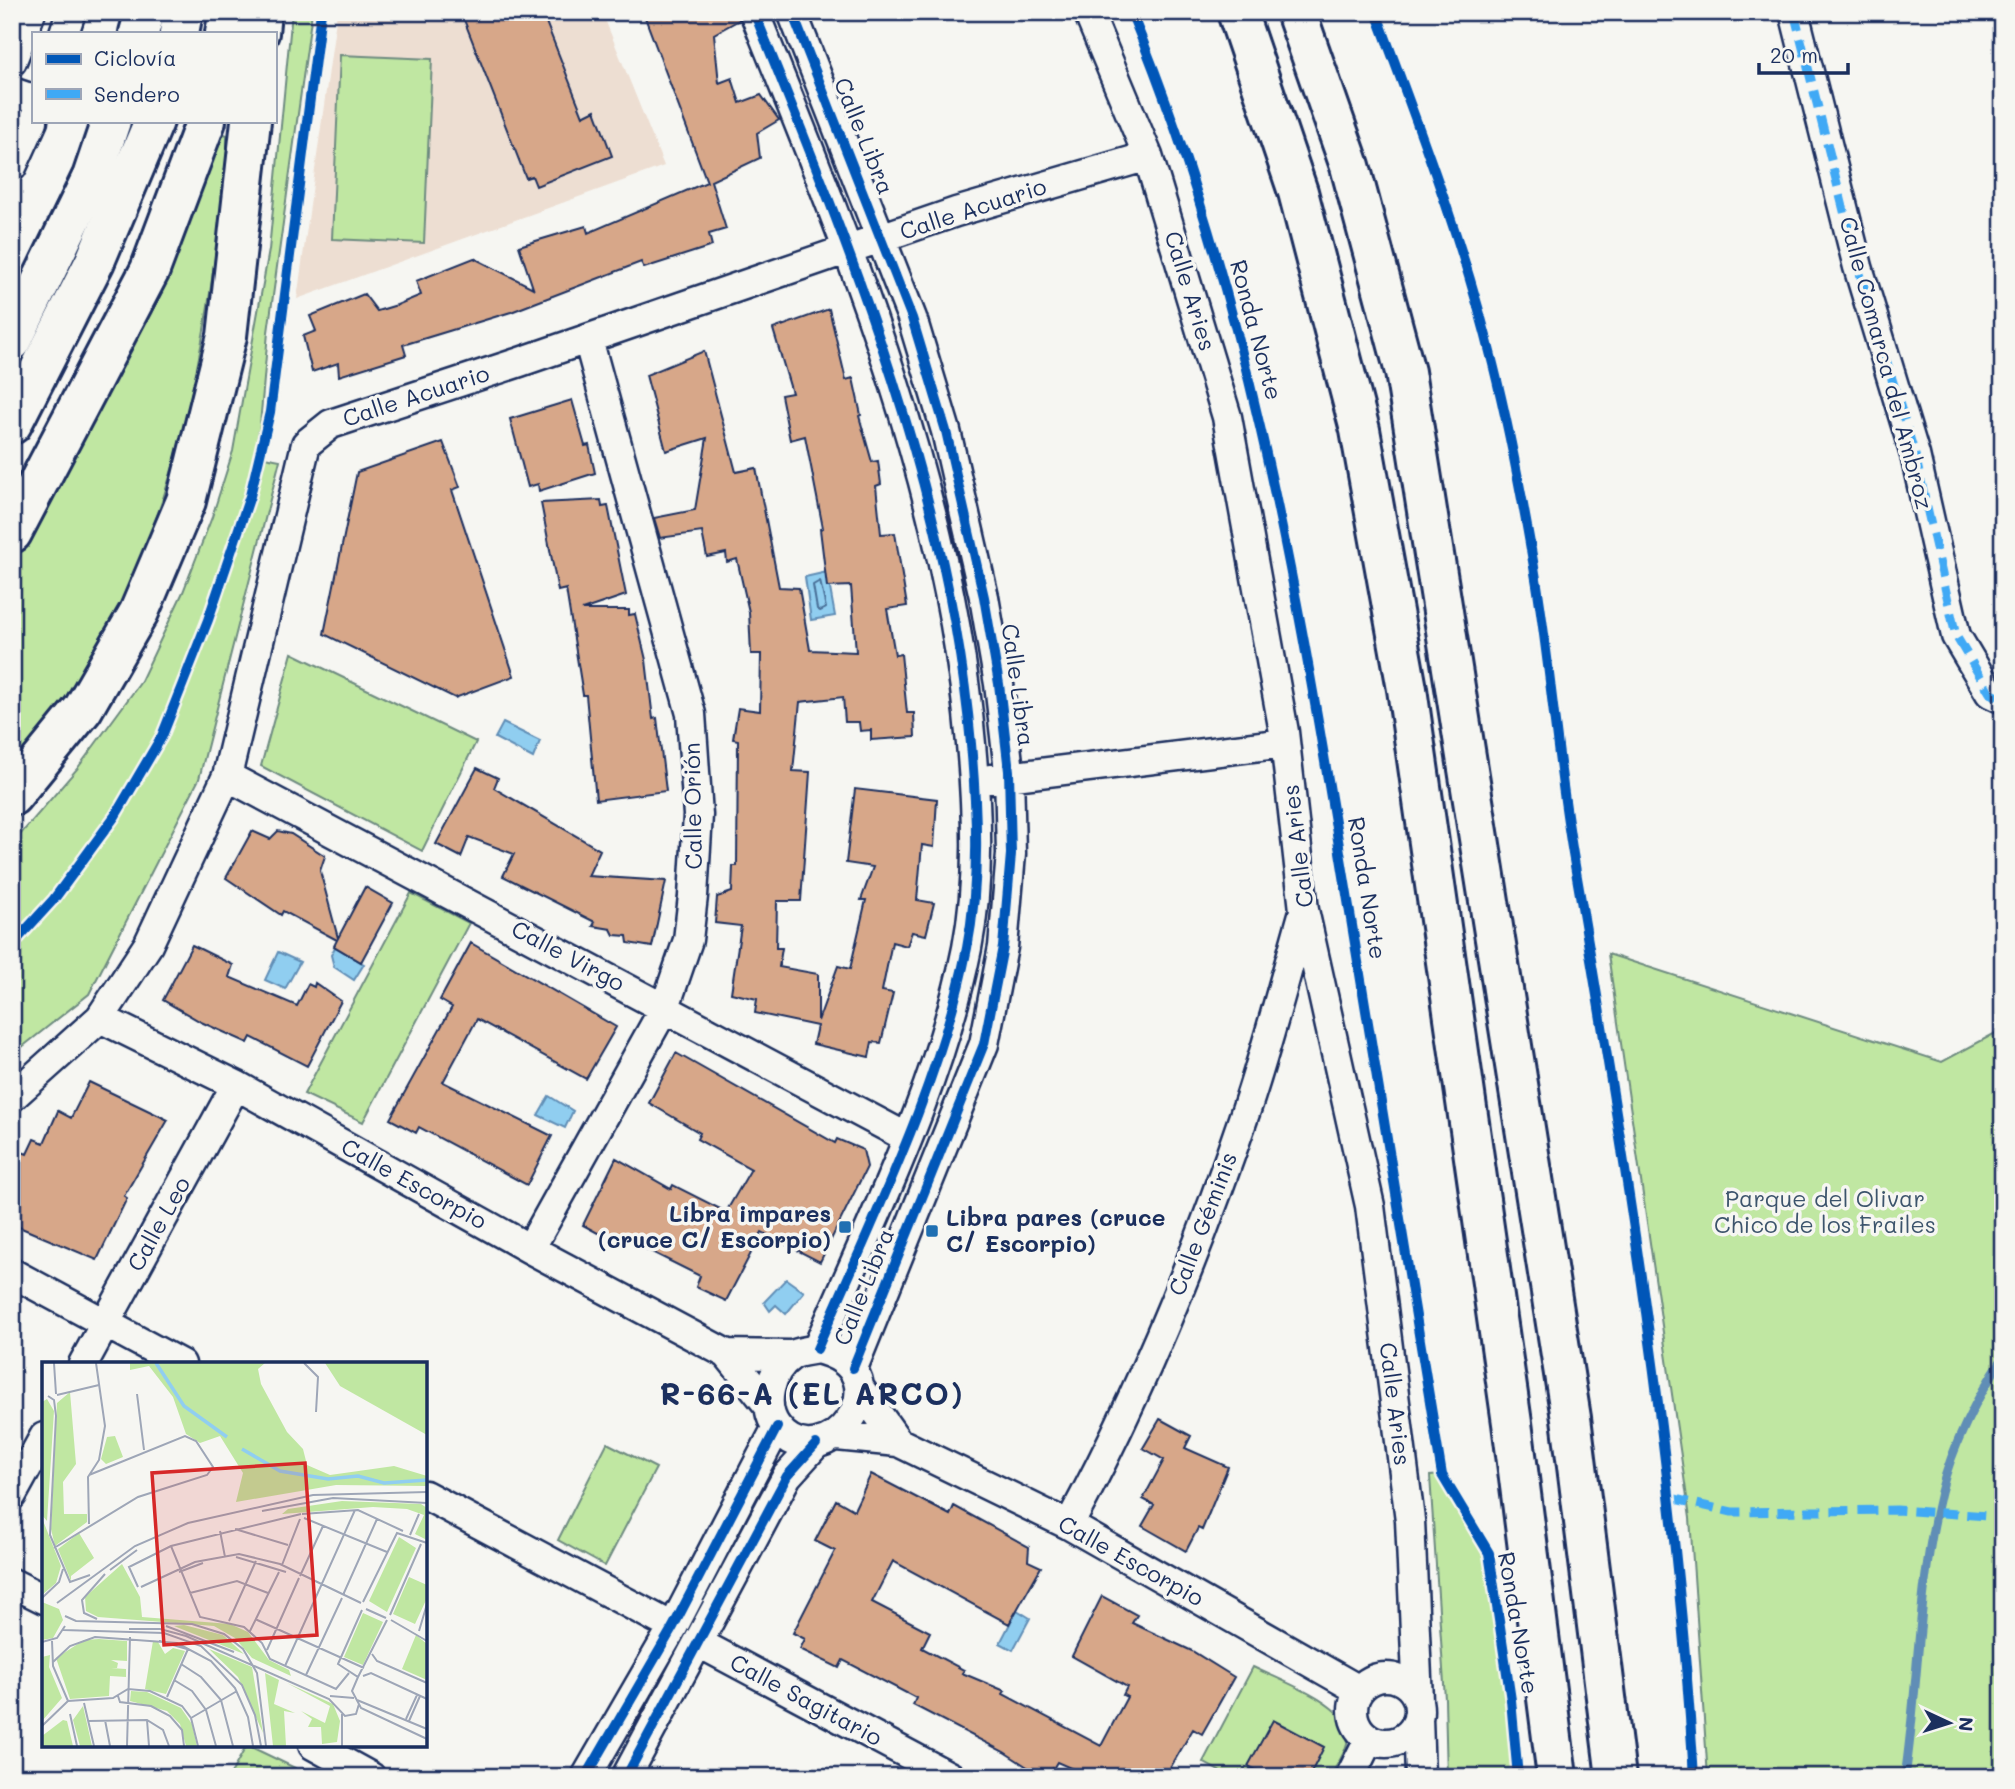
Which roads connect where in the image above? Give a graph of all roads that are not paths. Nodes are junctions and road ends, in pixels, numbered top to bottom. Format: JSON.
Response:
{"nodes":[{"id":1,"x":31,"y":12,"type":"edge"},
{"id":2,"x":71,"y":12,"type":"edge"},
{"id":3,"x":145,"y":12,"type":"edge"},
{"id":4,"x":183,"y":12,"type":"edge"},
{"id":5,"x":229,"y":12,"type":"edge"},
{"id":6,"x":261,"y":12,"type":"edge"},
{"id":7,"x":754,"y":12,"type":"edge"},
{"id":8,"x":792,"y":12,"type":"edge"},
{"id":9,"x":1088,"y":12,"type":"edge"},
{"id":10,"x":1237,"y":12,"type":"edge"},
{"id":11,"x":1296,"y":12,"type":"edge"},
{"id":12,"x":1794,"y":12,"type":"edge"},
{"id":13,"x":64,"y":32,"type":"edge"},
{"id":14,"x":139,"y":32,"type":"edge"},
{"id":15,"x":179,"y":32,"type":"edge"},
{"id":16,"x":225,"y":32,"type":"edge"},
{"id":17,"x":259,"y":32,"type":"edge"},
{"id":18,"x":12,"y":61,"type":"edge"},
{"id":19,"x":12,"y":92,"type":"edge"},
{"id":20,"x":32,"y":99,"type":"edge"},
{"id":21,"x":33,"y":122,"type":"edge"},
{"id":22,"x":111,"y":122,"type":"edge"},
{"id":23,"x":153,"y":122,"type":"edge"},
{"id":24,"x":206,"y":122,"type":"edge"},
{"id":25,"x":251,"y":122,"type":"edge"},
{"id":26,"x":1148,"y":156,"type":"junction"},
{"id":27,"x":12,"y":167,"type":"edge"},
{"id":28,"x":882,"y":240,"type":"junction"},
{"id":29,"x":847,"y":249,"type":"junction"},
{"id":30,"x":588,"y":339,"type":"junction"},
{"id":31,"x":12,"y":341,"type":"edge"},
{"id":32,"x":12,"y":424,"type":"edge"},
{"id":33,"x":12,"y":533,"type":"edge"},
{"id":34,"x":2003,"y":699,"type":"edge"},
{"id":35,"x":1285,"y":743,"type":"junction"},
{"id":36,"x":227,"y":776,"type":"junction"},
{"id":37,"x":1009,"y":777,"type":"junction"},
{"id":38,"x":974,"y":781,"type":"junction"},
{"id":39,"x":12,"y":796,"type":"edge"},
{"id":40,"x":1304,"y":910,"type":"junction"},
{"id":41,"x":665,"y":1007,"type":"junction"},
{"id":42,"x":100,"y":1018,"type":"junction"},
{"id":43,"x":236,"y":1085,"type":"junction"},
{"id":44,"x":12,"y":1097,"type":"edge"},
{"id":45,"x":908,"y":1138,"type":"junction"},
{"id":46,"x":530,"y":1249,"type":"junction"},
{"id":47,"x":12,"y":1273,"type":"edge"},
{"id":48,"x":105,"y":1323,"type":"junction"},
{"id":49,"x":805,"y":1352,"type":"junction"},
{"id":50,"x":727,"y":1354,"type":"junction"},
{"id":51,"x":84,"y":1362,"type":"edge"},
{"id":52,"x":177,"y":1362,"type":"edge"},
{"id":53,"x":857,"y":1379,"type":"junction"},
{"id":54,"x":773,"y":1416,"type":"junction"},
{"id":55,"x":827,"y":1440,"type":"junction"},
{"id":56,"x":42,"y":1441,"type":"edge"},
{"id":57,"x":898,"y":1442,"type":"junction"},
{"id":58,"x":12,"y":1495,"type":"edge"},
{"id":59,"x":427,"y":1496,"type":"edge"},
{"id":60,"x":1069,"y":1525,"type":"junction"},
{"id":61,"x":12,"y":1583,"type":"edge"},
{"id":62,"x":42,"y":1599,"type":"edge"},
{"id":63,"x":673,"y":1627,"type":"junction"},
{"id":64,"x":699,"y":1643,"type":"junction"},
{"id":65,"x":1359,"y":1690,"type":"junction"},
{"id":66,"x":1418,"y":1708,"type":"junction"},
{"id":67,"x":1369,"y":1739,"type":"junction"},
{"id":68,"x":317,"y":1747,"type":"edge"},
{"id":69,"x":371,"y":1777,"type":"edge"},
{"id":70,"x":586,"y":1777,"type":"edge"},
{"id":71,"x":626,"y":1777,"type":"edge"},
{"id":72,"x":951,"y":1777,"type":"edge"},
{"id":73,"x":1350,"y":1777,"type":"edge"},
{"id":74,"x":1420,"y":1777,"type":"edge"},
{"id":75,"x":1556,"y":1777,"type":"edge"},
{"id":76,"x":1616,"y":1777,"type":"edge"}],
"edges":[{"from":1,"to":18,"type":"street"},
{"from":2,"to":13,"type":"street"},
{"from":3,"to":14,"type":"main road"},
{"from":4,"to":15,"type":"main road"},
{"from":5,"to":16,"type":"main road"},
{"from":6,"to":17,"type":"main road"},
{"from":7,"to":29,"type":"street","name":"Calle Libra"},
{"from":8,"to":28,"type":"street","name":"Calle Libra"},
{"from":9,"to":26,"type":"street","name":"Calle Aries"},
{"from":10,"to":75,"type":"main road","name":"Ronda Norte"},
{"from":11,"to":76,"type":"main road"},
{"from":12,"to":34,"type":"street","name":"Calle Comarca del Ambroz"},
{"from":19,"to":20,"type":"street"},
{"from":21,"to":27,"type":"street"},
{"from":22,"to":31,"type":"main road"},
{"from":23,"to":32,"type":"main road"},
{"from":24,"to":33,"type":"main road"},
{"from":25,"to":39,"type":"main road"},
{"from":26,"to":28,"type":"street","name":"Calle Acuario"},
{"from":26,"to":35,"type":"street","name":"Calle Aries"},
{"from":28,"to":29,"type":"street","name":"Calle Acuario"},
{"from":28,"to":37,"type":"street","name":"Calle Libra"},
{"from":29,"to":30,"type":"street","name":"Calle Acuario"},
{"from":29,"to":38,"type":"street","name":"Calle Libra"},
{"from":30,"to":36,"type":"street","name":"Calle Acuario"},
{"from":30,"to":41,"type":"street","name":"Calle Orión"},
{"from":35,"to":37,"type":"street"},
{"from":35,"to":40,"type":"street","name":"Calle Aries"},
{"from":36,"to":41,"type":"street","name":"Calle Virgo"},
{"from":36,"to":42,"type":"street","name":"Calle Acuario"},
{"from":37,"to":38,"type":"street"},
{"from":37,"to":53,"type":"street","name":"Calle Libra"},
{"from":38,"to":45,"type":"street","name":"Calle Libra"},
{"from":40,"to":60,"type":"street","name":"Calle Géminis"},
{"from":40,"to":66,"type":"street","name":"Calle Aries"},
{"from":41,"to":45,"type":"street","name":"Calle Virgo"},
{"from":41,"to":46,"type":"street","name":"Calle Orión"},
{"from":42,"to":43,"type":"street","name":"Calle Escorpio"},
{"from":42,"to":44,"type":"street","name":"Calle Acuario"},
{"from":43,"to":46,"type":"street","name":"Calle Escorpio"},
{"from":43,"to":48,"type":"street","name":"Calle Leo"},
{"from":45,"to":49,"type":"street","name":"Calle Libra"},
{"from":46,"to":50,"type":"street","name":"Calle Escorpio"},
{"from":47,"to":48,"type":"street"},
{"from":48,"to":51,"type":"street","name":"Calle Leo"},
{"from":48,"to":52,"type":"street"},
{"from":49,"to":50,"type":"street","name":"Calle Escorpio"},
{"from":49,"to":53,"type":"street"},
{"from":49,"to":54,"type":"street"},
{"from":50,"to":54,"type":"street","name":"Calle Escorpio"},
{"from":53,"to":55,"type":"street"},
{"from":53,"to":57,"type":"street"},
{"from":54,"to":55,"type":"street"},
{"from":54,"to":63,"type":"street"},
{"from":55,"to":57,"type":"street"},
{"from":55,"to":64,"type":"street"},
{"from":56,"to":58,"type":"street"},
{"from":57,"to":60,"type":"street","name":"Calle Escorpio"},
{"from":59,"to":63,"type":"street"},
{"from":60,"to":65,"type":"street","name":"Calle Escorpio"},
{"from":61,"to":62,"type":"street"},
{"from":63,"to":70,"type":"street"},
{"from":64,"to":71,"type":"street"},
{"from":64,"to":72,"type":"street","name":"Calle Sagitario"},
{"from":65,"to":66,"type":"street"},
{"from":65,"to":67,"type":"street"},
{"from":66,"to":67,"type":"street"},
{"from":66,"to":74,"type":"street","name":"Calle Aries"},
{"from":67,"to":73,"type":"street"},
{"from":68,"to":69,"type":"street"}]}
